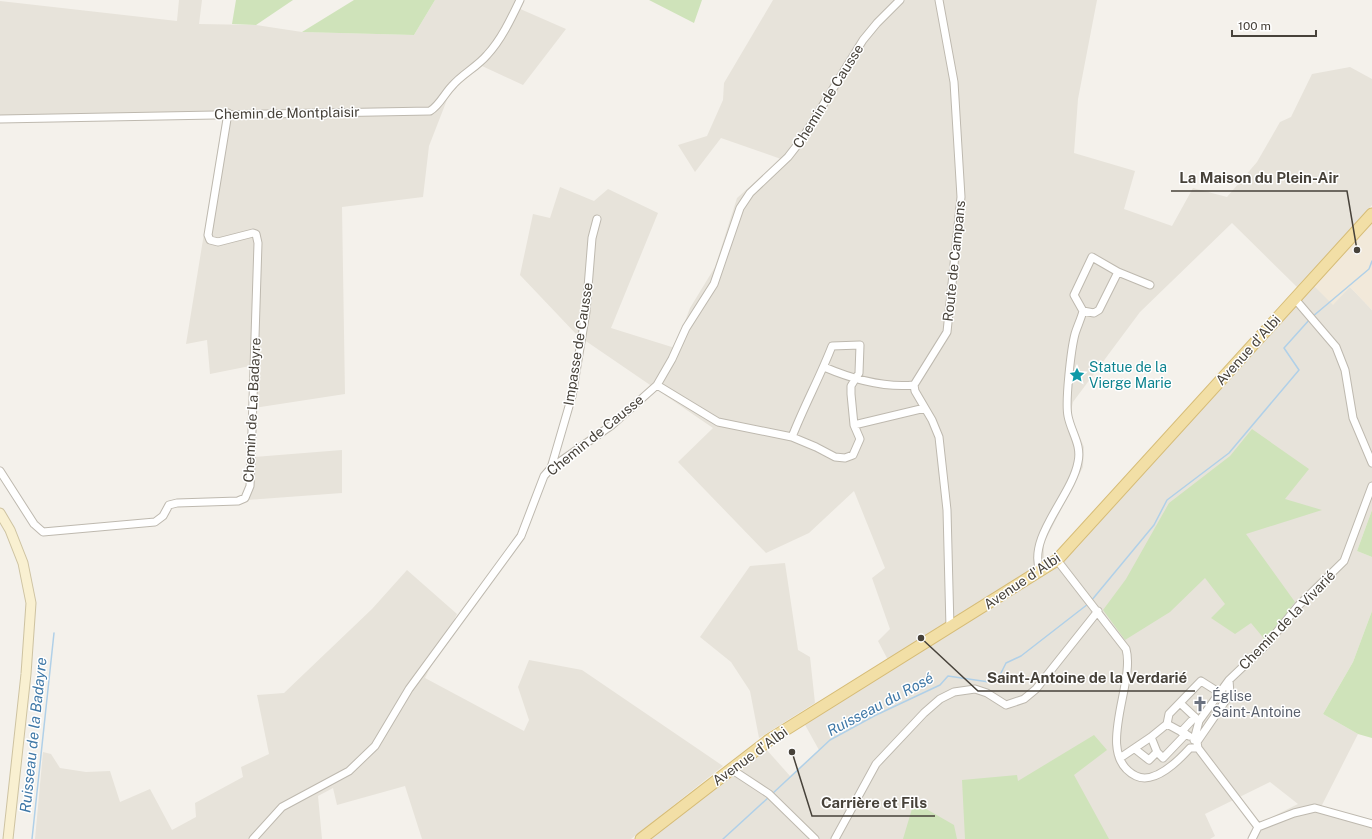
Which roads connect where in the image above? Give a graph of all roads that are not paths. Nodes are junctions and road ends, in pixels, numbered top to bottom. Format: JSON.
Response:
{"nodes":[{"id":1,"x":520,"y":0,"type":"edge"},
{"id":2,"x":900,"y":0,"type":"edge"},
{"id":3,"x":939,"y":0,"type":"edge"},
{"id":4,"x":228,"y":113,"type":"junction"},
{"id":5,"x":0,"y":119,"type":"edge"},
{"id":6,"x":1372,"y":214,"type":"edge"},
{"id":7,"x":597,"y":218,"type":"dead end"},
{"id":8,"x":1118,"y":272,"type":"junction"},
{"id":9,"x":1150,"y":285,"type":"dead end"},
{"id":10,"x":1294,"y":299,"type":"junction"},
{"id":11,"x":1083,"y":311,"type":"junction"},
{"id":12,"x":824,"y":367,"type":"junction"},
{"id":13,"x":855,"y":380,"type":"junction"},
{"id":14,"x":657,"y":385,"type":"junction"},
{"id":15,"x":914,"y":385,"type":"junction"},
{"id":16,"x":925,"y":408,"type":"junction"},
{"id":17,"x":854,"y":425,"type":"junction"},
{"id":18,"x":792,"y":437,"type":"junction"},
{"id":19,"x":1372,"y":463,"type":"edge"},
{"id":20,"x":551,"y":468,"type":"junction"},
{"id":21,"x":0,"y":470,"type":"edge"},
{"id":22,"x":1372,"y":486,"type":"edge"},
{"id":23,"x":0,"y":513,"type":"edge"},
{"id":24,"x":1057,"y":560,"type":"junction"},
{"id":25,"x":1040,"y":571,"type":"junction"},
{"id":26,"x":1098,"y":611,"type":"junction"},
{"id":27,"x":950,"y":628,"type":"junction"},
{"id":28,"x":1229,"y":680,"type":"junction"},
{"id":29,"x":1220,"y":693,"type":"junction"},
{"id":30,"x":1180,"y":703,"type":"junction"},
{"id":31,"x":1197,"y":719,"type":"junction"},
{"id":32,"x":1167,"y":724,"type":"junction"},
{"id":33,"x":1184,"y":733,"type":"junction"},
{"id":34,"x":1151,"y":737,"type":"junction"},
{"id":35,"x":1196,"y":744,"type":"junction"},
{"id":36,"x":1135,"y":749,"type":"junction"},
{"id":37,"x":1157,"y":752,"type":"junction"},
{"id":38,"x":1120,"y":758,"type":"junction"},
{"id":39,"x":731,"y":769,"type":"junction"},
{"id":40,"x":1372,"y":824,"type":"edge"},
{"id":41,"x":1258,"y":827,"type":"junction"},
{"id":42,"x":8,"y":839,"type":"edge"},
{"id":43,"x":253,"y":839,"type":"edge"},
{"id":44,"x":641,"y":839,"type":"edge"},
{"id":45,"x":815,"y":839,"type":"edge"},
{"id":46,"x":835,"y":839,"type":"edge"},
{"id":47,"x":1252,"y":839,"type":"edge"}],
"edges":[{"from":1,"to":4,"type":"street","name":"Chemin de Montplaisir"},
{"from":2,"to":14,"type":"street","name":"Chemin de Causse"},
{"from":3,"to":15,"type":"street","name":"Route de Campans"},
{"from":4,"to":5,"type":"street","name":"Chemin de Montplaisir"},
{"from":4,"to":21,"type":"street","name":"Chemin de La Badayre"},
{"from":6,"to":10,"type":"main road","name":"Avenue d'Albi"},
{"from":7,"to":20,"type":"street","name":"Impasse de Causse"},
{"from":8,"to":9,"type":"street"},
{"from":8,"to":11,"type":"street"},
{"from":8,"to":11,"type":"street"},
{"from":10,"to":19,"type":"street"},
{"from":10,"to":24,"type":"main road","name":"Avenue d'Albi"},
{"from":11,"to":25,"type":"street"},
{"from":12,"to":13,"type":"street"},
{"from":12,"to":13,"type":"street"},
{"from":12,"to":18,"type":"street"},
{"from":13,"to":15,"type":"street"},
{"from":13,"to":17,"type":"street"},
{"from":14,"to":18,"type":"street"},
{"from":14,"to":20,"type":"street","name":"Chemin de Causse"},
{"from":15,"to":16,"type":"street"},
{"from":16,"to":17,"type":"street"},
{"from":16,"to":27,"type":"street"},
{"from":17,"to":18,"type":"street"},
{"from":20,"to":43,"type":"street","name":"Chemin de Causse"},
{"from":22,"to":28,"type":"street","name":"Chemin de la Vivarié"},
{"from":23,"to":42,"type":"main road"},
{"from":24,"to":25,"type":"main road","name":"Avenue d'Albi"},
{"from":24,"to":26,"type":"street"},
{"from":25,"to":27,"type":"main road","name":"Avenue d'Albi"},
{"from":26,"to":38,"type":"street"},
{"from":26,"to":46,"type":"street"},
{"from":27,"to":39,"type":"main road","name":"Avenue d'Albi"},
{"from":28,"to":29,"type":"street"},
{"from":28,"to":35,"type":"street","name":"Chemin de la Vivarié"},
{"from":29,"to":30,"type":"street"},
{"from":29,"to":31,"type":"street"},
{"from":30,"to":31,"type":"street"},
{"from":30,"to":32,"type":"street"},
{"from":31,"to":33,"type":"street"},
{"from":31,"to":35,"type":"street"},
{"from":32,"to":33,"type":"street"},
{"from":32,"to":34,"type":"street"},
{"from":33,"to":35,"type":"street"},
{"from":33,"to":37,"type":"street"},
{"from":34,"to":36,"type":"street"},
{"from":34,"to":37,"type":"street"},
{"from":35,"to":38,"type":"street"},
{"from":35,"to":41,"type":"street"},
{"from":36,"to":37,"type":"street"},
{"from":36,"to":38,"type":"street"},
{"from":39,"to":44,"type":"main road","name":"Avenue d'Albi"},
{"from":39,"to":45,"type":"street"},
{"from":40,"to":41,"type":"street"},
{"from":41,"to":47,"type":"street"}]}
